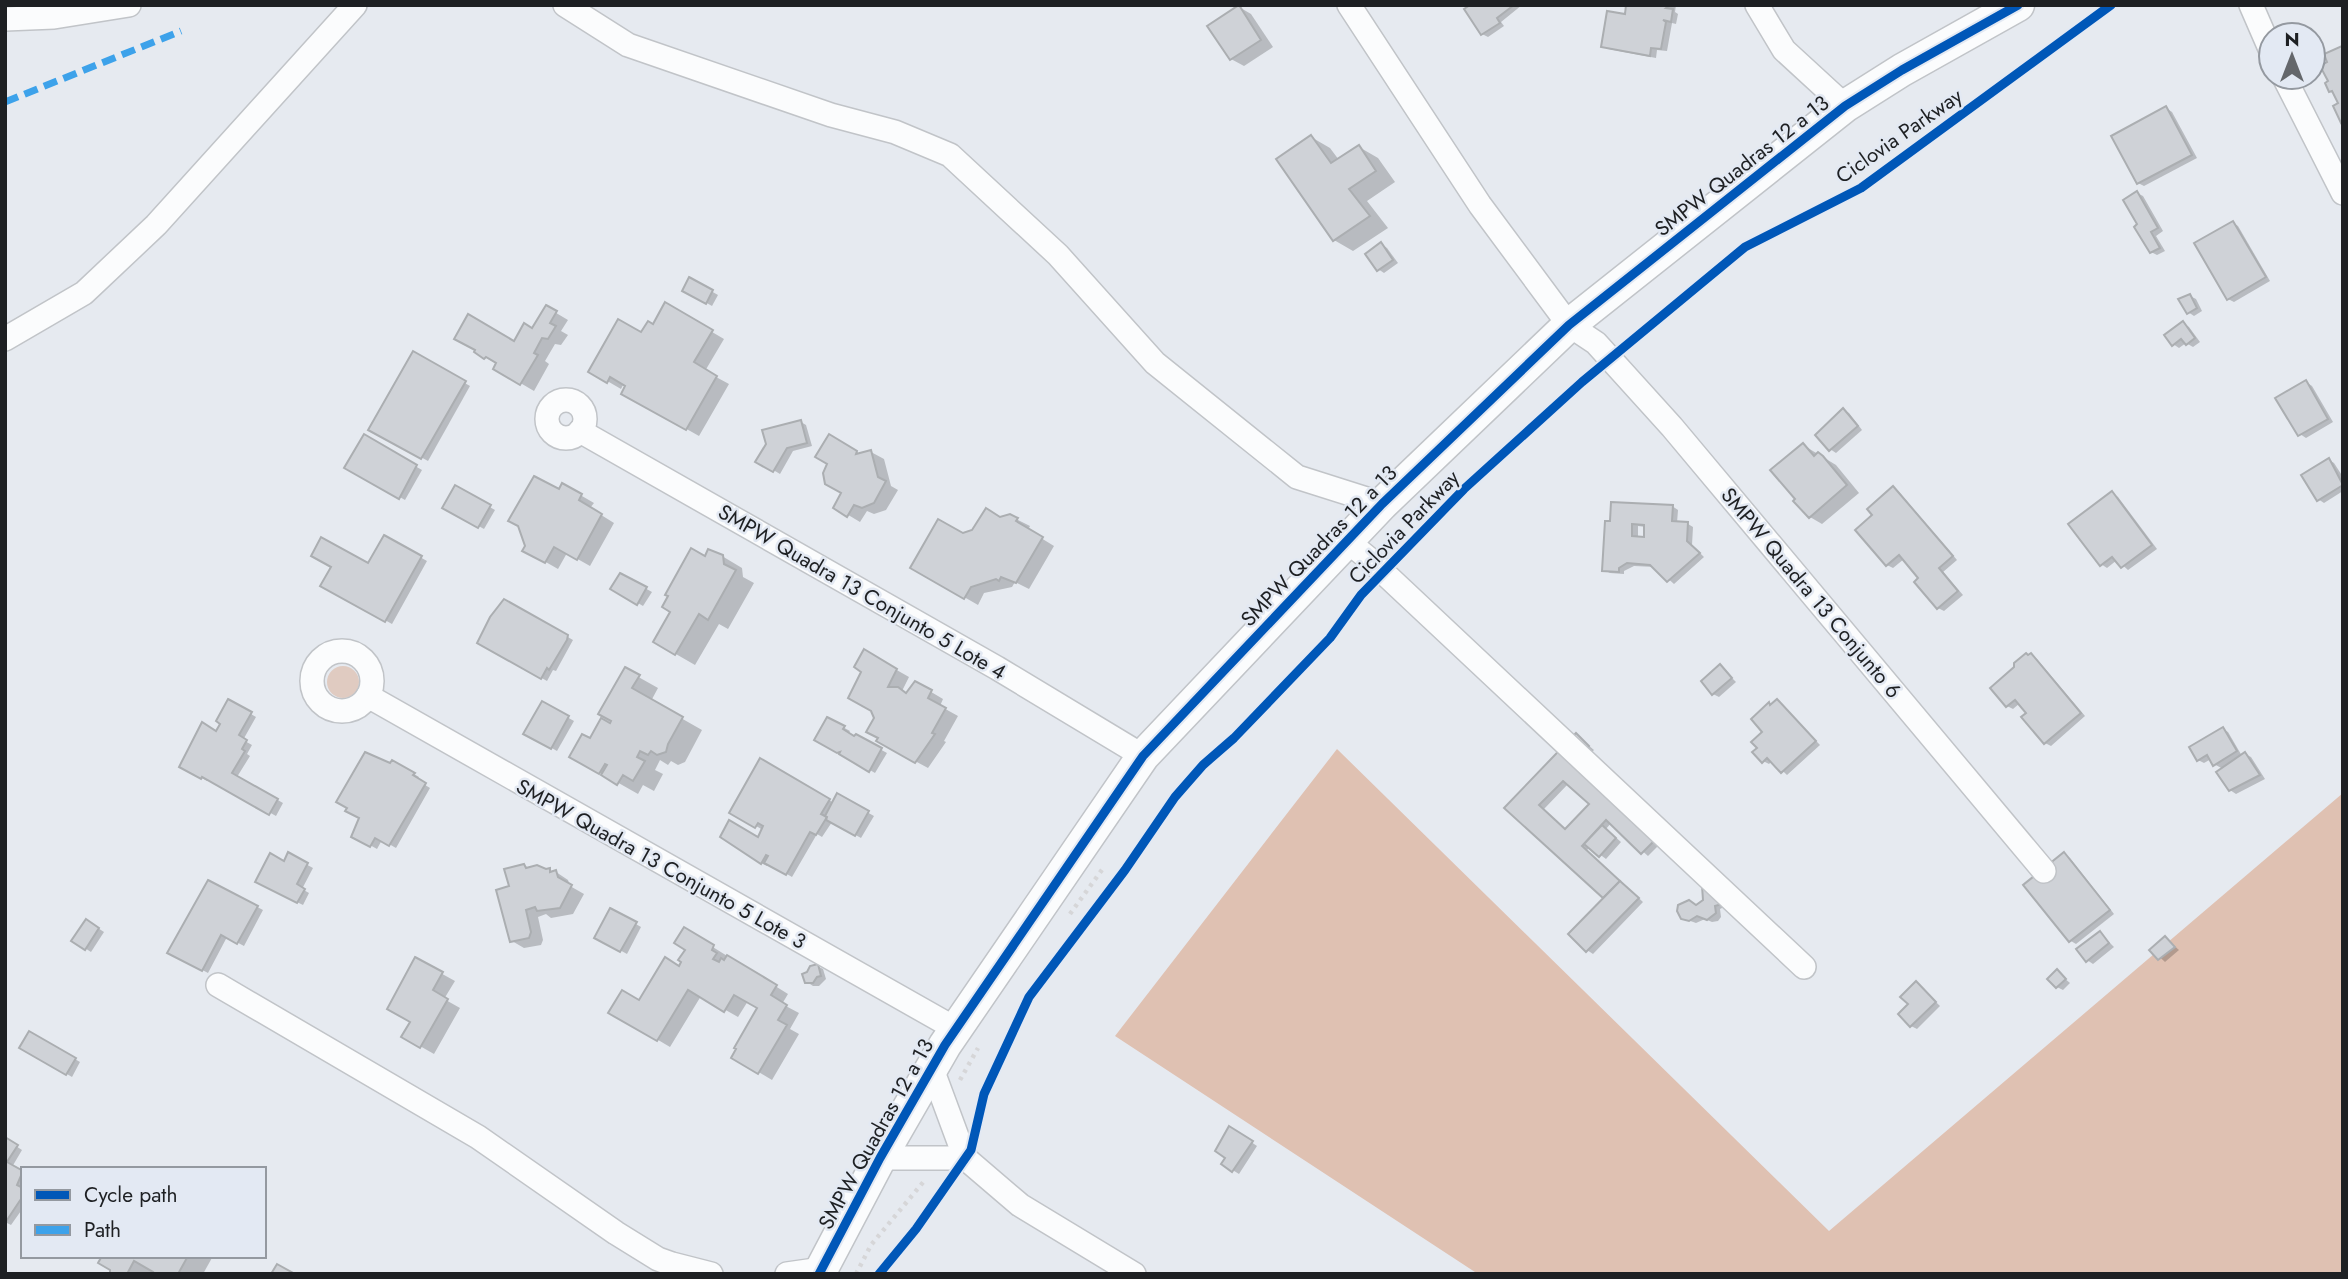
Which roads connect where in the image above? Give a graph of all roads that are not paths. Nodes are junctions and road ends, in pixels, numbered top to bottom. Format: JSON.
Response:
{"nodes":[{"id":1,"x":129,"y":5,"type":"edge"},
{"id":2,"x":355,"y":5,"type":"edge"},
{"id":3,"x":565,"y":5,"type":"edge"},
{"id":4,"x":1349,"y":5,"type":"edge"},
{"id":5,"x":1757,"y":5,"type":"edge"},
{"id":6,"x":1989,"y":5,"type":"edge"},
{"id":7,"x":2018,"y":5,"type":"edge"},
{"id":8,"x":2250,"y":5,"type":"edge"},
{"id":9,"x":5,"y":19,"type":"edge"},
{"id":10,"x":2257,"y":21,"type":"edge"},
{"id":11,"x":1965,"y":37,"type":"junction"},
{"id":12,"x":2291,"y":91,"type":"edge"},
{"id":13,"x":1845,"y":106,"type":"junction"},
{"id":14,"x":2343,"y":193,"type":"edge"},
{"id":15,"x":1569,"y":325,"type":"junction"},
{"id":16,"x":5,"y":339,"type":"edge"},
{"id":17,"x":580,"y":431,"type":"dead end"},
{"id":18,"x":1382,"y":504,"type":"junction"},
{"id":19,"x":1347,"y":541,"type":"junction"},
{"id":20,"x":368,"y":696,"type":"dead end"},
{"id":21,"x":1143,"y":756,"type":"junction"},
{"id":22,"x":2044,"y":871,"type":"dead end"},
{"id":23,"x":1804,"y":967,"type":"dead end"},
{"id":24,"x":218,"y":985,"type":"dead end"},
{"id":25,"x":970,"y":1033,"type":"junction"},
{"id":26,"x":932,"y":1069,"type":"junction"},
{"id":27,"x":880,"y":1158,"type":"junction"},
{"id":28,"x":965,"y":1158,"type":"junction"},
{"id":29,"x":820,"y":1271,"type":"edge"},
{"id":30,"x":711,"y":1274,"type":"edge"},
{"id":31,"x":787,"y":1274,"type":"edge"},
{"id":32,"x":1134,"y":1274,"type":"edge"}],
"edges":[{"from":1,"to":9,"type":"street"},
{"from":2,"to":16,"type":"street"},
{"from":3,"to":18,"type":"street"},
{"from":4,"to":15,"type":"street","name":"SMPW Quadra 13 Conjunto 6"},
{"from":5,"to":13,"type":"street"},
{"from":6,"to":11,"type":"street"},
{"from":7,"to":11,"type":"street","name":"SMPW Quadras 12 a 13"},
{"from":8,"to":10,"type":"street"},
{"from":11,"to":13,"type":"street","name":"SMPW Quadras 12 a 13"},
{"from":12,"to":14,"type":"street"},
{"from":13,"to":15,"type":"street","name":"SMPW Quadras 12 a 13"},
{"from":15,"to":18,"type":"street","name":"SMPW Quadras 12 a 13"},
{"from":15,"to":22,"type":"street","name":"SMPW Quadra 13 Conjunto 6"},
{"from":17,"to":21,"type":"street","name":"SMPW Quadra 13 Conjunto 5 Lote 4"},
{"from":18,"to":19,"type":"street","name":"SMPW Quadras 12 a 13"},
{"from":19,"to":21,"type":"street","name":"SMPW Quadras 12 a 13"},
{"from":19,"to":23,"type":"street"},
{"from":20,"to":25,"type":"street","name":"SMPW Quadra 13 Conjunto 5 Lote 3"},
{"from":21,"to":25,"type":"street","name":"SMPW Quadras 12 a 13"},
{"from":24,"to":30,"type":"street"},
{"from":25,"to":26,"type":"street","name":"SMPW Quadras 12 a 13"},
{"from":26,"to":27,"type":"street","name":"SMPW Quadras 12 a 13"},
{"from":26,"to":28,"type":"street"},
{"from":27,"to":28,"type":"street"},
{"from":27,"to":29,"type":"street","name":"SMPW Quadras 12 a 13"},
{"from":28,"to":32,"type":"street"},
{"from":29,"to":31,"type":"street"}]}
